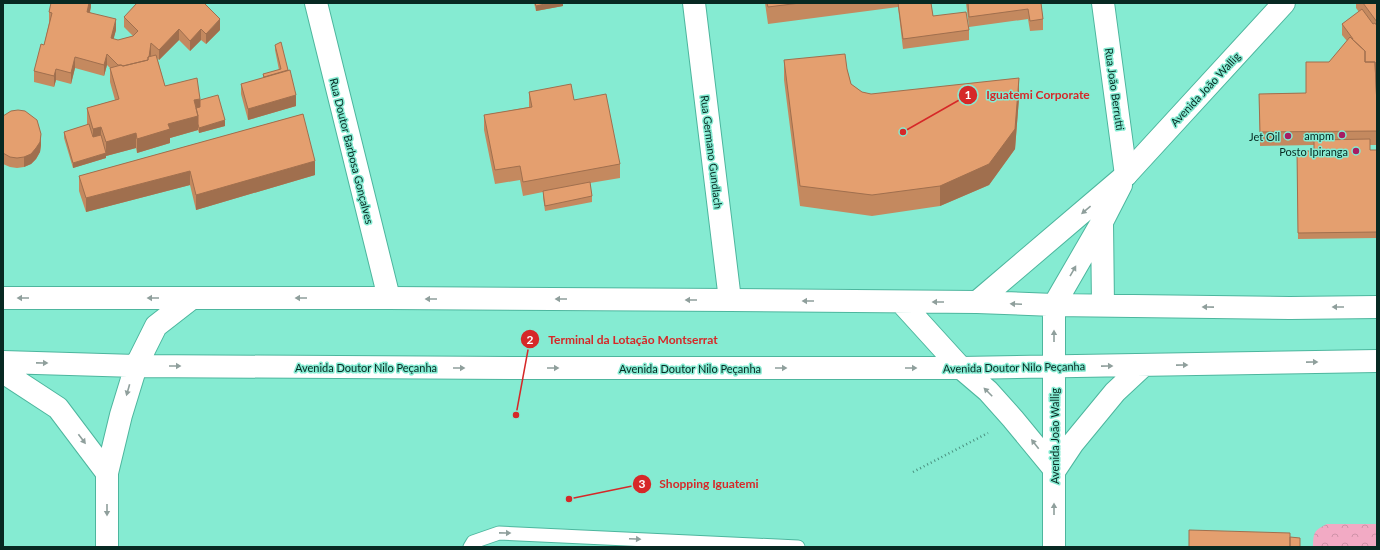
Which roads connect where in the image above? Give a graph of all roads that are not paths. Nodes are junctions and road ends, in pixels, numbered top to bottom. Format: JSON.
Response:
{"nodes":[{"id":1,"x":316,"y":3,"type":"edge"},
{"id":2,"x":694,"y":3,"type":"edge"},
{"id":3,"x":1103,"y":3,"type":"edge"},
{"id":4,"x":1284,"y":3,"type":"edge"},
{"id":5,"x":1126,"y":175,"type":"junction"},
{"id":6,"x":1102,"y":222,"type":"junction"},
{"id":7,"x":3,"y":298,"type":"edge"},
{"id":8,"x":192,"y":298,"type":"junction"},
{"id":9,"x":389,"y":298,"type":"junction"},
{"id":10,"x":730,"y":300,"type":"junction"},
{"id":11,"x":901,"y":302,"type":"junction"},
{"id":12,"x":978,"y":302,"type":"junction"},
{"id":13,"x":1054,"y":305,"type":"junction"},
{"id":14,"x":1103,"y":305,"type":"junction"},
{"id":15,"x":1377,"y":307,"type":"edge"},
{"id":16,"x":1377,"y":361,"type":"edge"},
{"id":17,"x":3,"y":362,"type":"edge"},
{"id":18,"x":1144,"y":365,"type":"junction"},
{"id":19,"x":136,"y":366,"type":"junction"},
{"id":20,"x":1054,"y":366,"type":"junction"},
{"id":21,"x":961,"y":368,"type":"junction"},
{"id":22,"x":3,"y":372,"type":"edge"},
{"id":23,"x":1055,"y":470,"type":"junction"},
{"id":24,"x":107,"y":473,"type":"junction"},
{"id":25,"x":107,"y":547,"type":"edge"},
{"id":26,"x":470,"y":547,"type":"edge"},
{"id":27,"x":798,"y":547,"type":"edge"},
{"id":28,"x":1054,"y":547,"type":"edge"}],
"edges":[{"from":1,"to":9,"type":"main road","name":"Rua Doutor Barbosa Gonçalves"},
{"from":2,"to":10,"type":"main road","name":"Rua Germano Gundlach"},
{"from":3,"to":5,"type":"main road","name":"Rua João Berrutti"},
{"from":4,"to":5,"type":"main road","name":"Avenida João Wallig"},
{"from":5,"to":6,"type":"main road","name":"Avenida João Wallig"},
{"from":5,"to":12,"type":"main road","name":"Avenida João Wallig","one_way":true},
{"from":13,"to":6,"type":"main road","name":"Avenida João Wallig","one_way":true},
{"from":6,"to":14,"type":"main road"},
{"from":8,"to":7,"type":"main road","one_way":true},
{"from":9,"to":8,"type":"main road","one_way":true},
{"from":8,"to":19,"type":"main road"},
{"from":10,"to":9,"type":"main road","one_way":true},
{"from":11,"to":10,"type":"main road","one_way":true},
{"from":12,"to":11,"type":"main road","one_way":true},
{"from":11,"to":21,"type":"main road"},
{"from":13,"to":12,"type":"main road","one_way":true},
{"from":13,"to":14,"type":"main road"},
{"from":20,"to":13,"type":"main road","name":"Avenida João Wallig","one_way":true},
{"from":15,"to":14,"type":"main road","one_way":true},
{"from":18,"to":16,"type":"main road","name":"Avenida Doutor Nilo Peçanha","one_way":true},
{"from":17,"to":19,"type":"main road","name":"Avenida Doutor Nilo Peçanha","one_way":true},
{"from":20,"to":18,"type":"main road","name":"Avenida Doutor Nilo Peçanha","one_way":true},
{"from":18,"to":23,"type":"main road"},
{"from":19,"to":21,"type":"main road","name":"Avenida Doutor Nilo Peçanha","one_way":true},
{"from":19,"to":24,"type":"main road","one_way":true},
{"from":20,"to":21,"type":"main road","name":"Avenida Doutor Nilo Peçanha"},
{"from":20,"to":23,"type":"main road","name":"Avenida João Wallig"},
{"from":23,"to":21,"type":"main road","one_way":true},
{"from":22,"to":24,"type":"main road","one_way":true},
{"from":28,"to":23,"type":"main road","name":"Avenida João Wallig","one_way":true},
{"from":24,"to":25,"type":"main road","one_way":true},
{"from":26,"to":27,"type":"lane","one_way":true}]}
